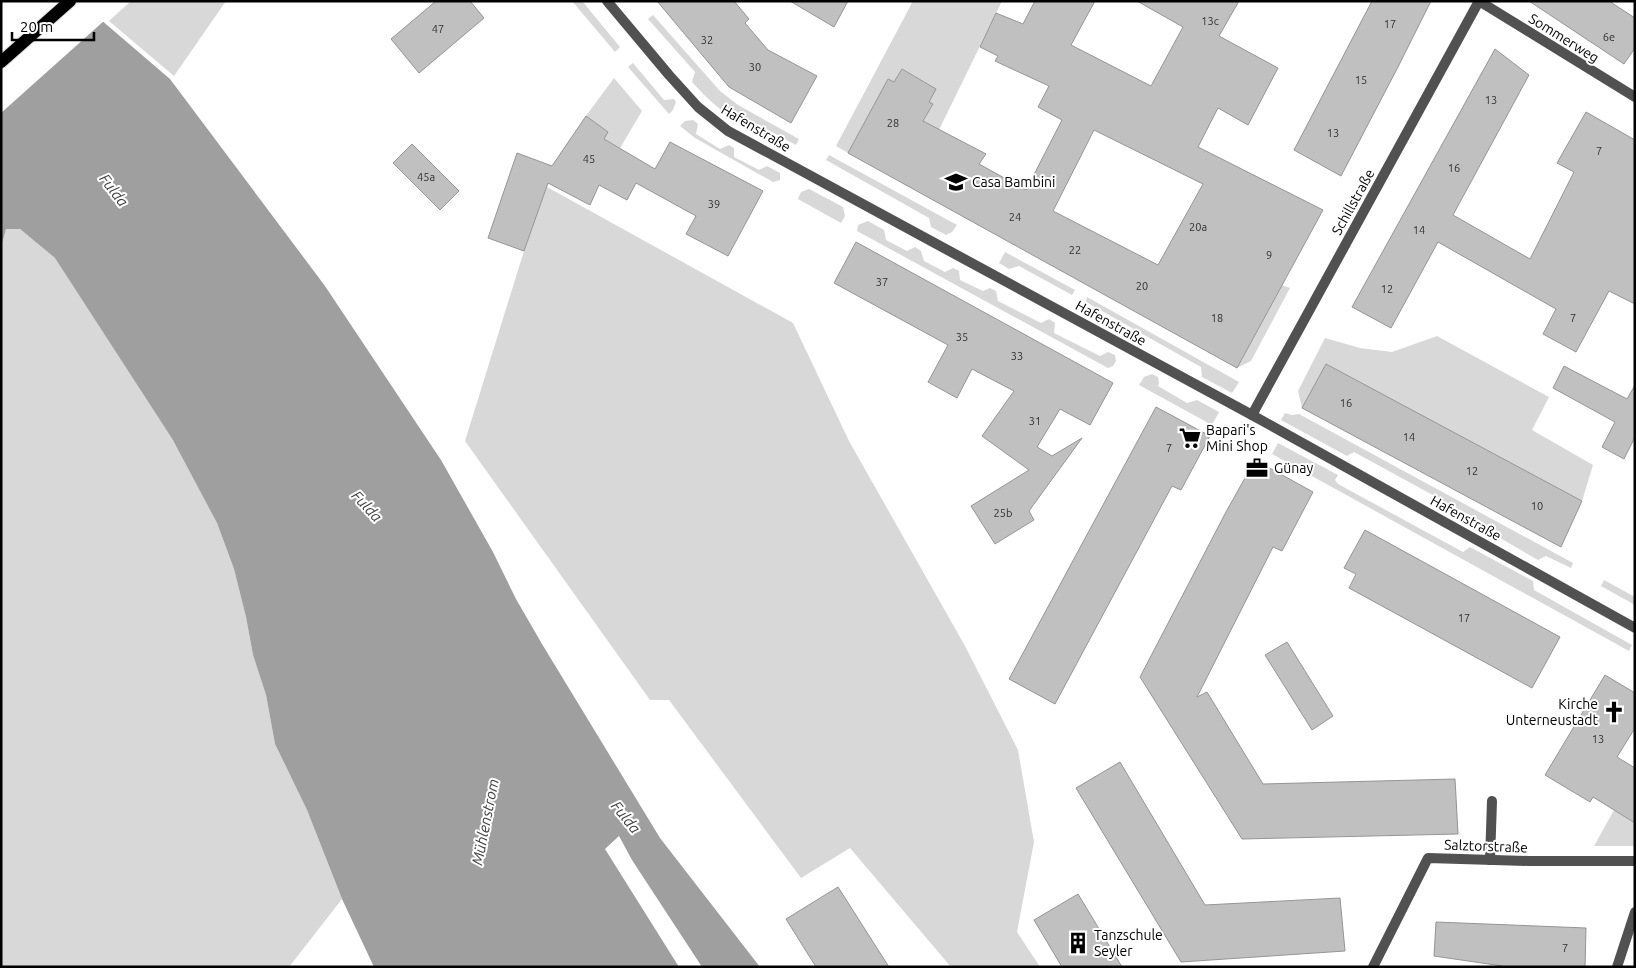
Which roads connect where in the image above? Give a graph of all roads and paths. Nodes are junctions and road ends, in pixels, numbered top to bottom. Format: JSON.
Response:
{"nodes":[{"id":1,"x":70,"y":1,"type":"edge"},
{"id":2,"x":607,"y":1,"type":"edge"},
{"id":3,"x":1479,"y":1,"type":"edge"},
{"id":4,"x":1,"y":62,"type":"edge"},
{"id":5,"x":1635,"y":97,"type":"edge"},
{"id":6,"x":1252,"y":415,"type":"junction"},
{"id":7,"x":1635,"y":628,"type":"edge"},
{"id":8,"x":1492,"y":802,"type":"dead end"},
{"id":9,"x":1490,"y":860,"type":"junction"},
{"id":10,"x":1635,"y":861,"type":"edge"},
{"id":11,"x":1635,"y":912,"type":"edge"},
{"id":12,"x":1373,"y":967,"type":"edge"},
{"id":13,"x":1616,"y":967,"type":"edge"}],
"edges":[{"from":1,"to":4,"type":"main road"},
{"from":2,"to":6,"type":"street","name":"Hafenstraße"},
{"from":3,"to":5,"type":"street","name":"Sommerweg"},
{"from":3,"to":6,"type":"street","name":"Schillstraße"},
{"from":6,"to":7,"type":"street","name":"Hafenstraße"},
{"from":8,"to":9,"type":"street"},
{"from":9,"to":10,"type":"street","name":"Salztorstraße"},
{"from":9,"to":12,"type":"street","name":"Salztorstraße"},
{"from":11,"to":13,"type":"street"}]}
